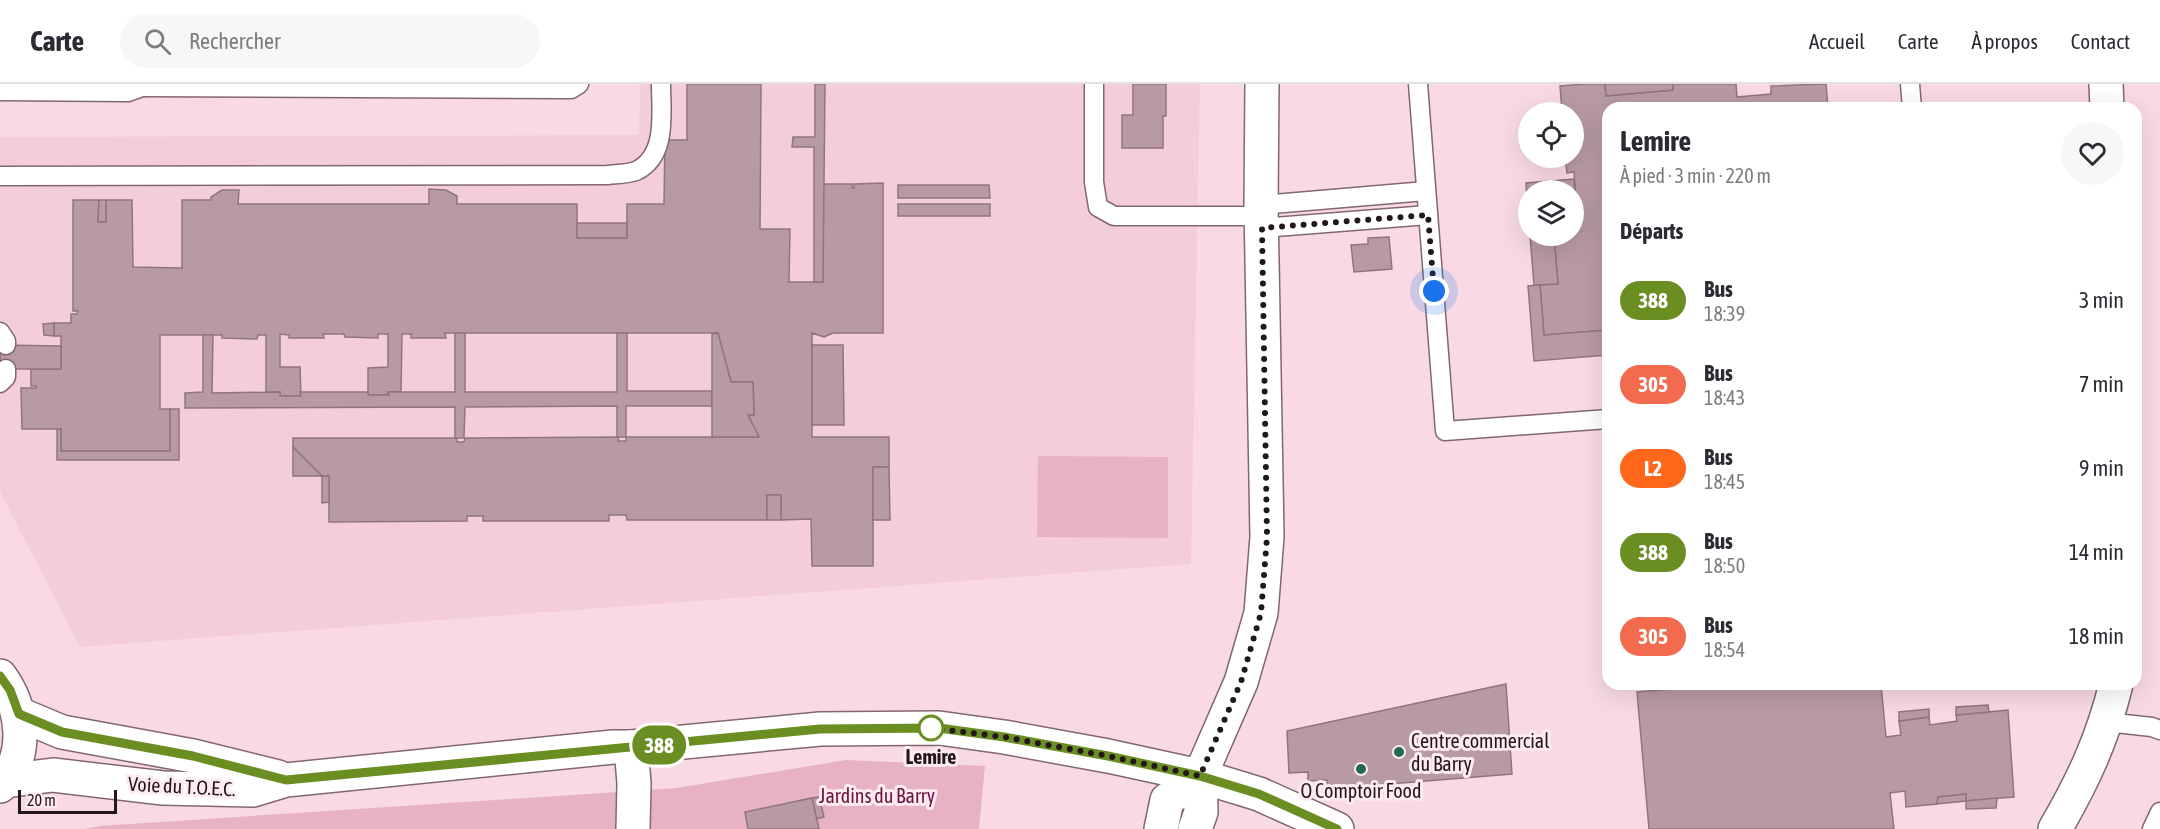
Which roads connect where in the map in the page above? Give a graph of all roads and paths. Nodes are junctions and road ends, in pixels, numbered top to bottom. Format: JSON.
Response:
{"nodes":[{"id":1,"x":579,"y":84,"type":"edge"},
{"id":2,"x":661,"y":84,"type":"edge"},
{"id":3,"x":1094,"y":84,"type":"edge"},
{"id":4,"x":1262,"y":84,"type":"edge"},
{"id":5,"x":1418,"y":84,"type":"edge"},
{"id":6,"x":1910,"y":84,"type":"edge"},
{"id":7,"x":2106,"y":84,"type":"edge"},
{"id":8,"x":143,"y":85,"type":"edge"},
{"id":9,"x":0,"y":91,"type":"edge"},
{"id":10,"x":1912,"y":102,"type":"edge"},
{"id":11,"x":2107,"y":102,"type":"edge"},
{"id":12,"x":0,"y":176,"type":"edge"},
{"id":13,"x":1426,"y":191,"type":"junction"},
{"id":14,"x":1428,"y":215,"type":"junction"},
{"id":15,"x":1261,"y":216,"type":"junction"},
{"id":16,"x":1602,"y":419,"type":"edge"},
{"id":17,"x":0,"y":676,"type":"edge"},
{"id":18,"x":2114,"y":690,"type":"edge"},
{"id":19,"x":19,"y":714,"type":"junction"},
{"id":20,"x":2106,"y":722,"type":"junction"},
{"id":21,"x":2160,"y":730,"type":"edge"},
{"id":22,"x":632,"y":747,"type":"junction"},
{"id":23,"x":1200,"y":776,"type":"junction"},
{"id":24,"x":286,"y":780,"type":"junction"},
{"id":25,"x":2,"y":783,"type":"edge"},
{"id":26,"x":2160,"y":812,"type":"edge"},
{"id":27,"x":633,"y":829,"type":"edge"},
{"id":28,"x":1161,"y":829,"type":"edge"},
{"id":29,"x":1195,"y":829,"type":"edge"},
{"id":30,"x":1337,"y":829,"type":"edge"},
{"id":31,"x":2055,"y":829,"type":"edge"},
{"id":32,"x":2152,"y":829,"type":"edge"}],
"edges":[{"from":1,"to":8,"type":"lane"},
{"from":2,"to":12,"type":"lane"},
{"from":3,"to":15,"type":"lane"},
{"from":4,"to":15,"type":"street"},
{"from":5,"to":13,"type":"lane"},
{"from":6,"to":10,"type":"lane"},
{"from":7,"to":11,"type":"street"},
{"from":8,"to":9,"type":"lane"},
{"from":13,"to":14,"type":"lane"},
{"from":13,"to":15,"type":"lane"},
{"from":14,"to":15,"type":"lane"},
{"from":14,"to":16,"type":"lane"},
{"from":15,"to":23,"type":"street"},
{"from":17,"to":19,"type":"street"},
{"from":18,"to":20,"type":"street"},
{"from":19,"to":24,"type":"street","name":"Voie du T.O.E.C."},
{"from":19,"to":25,"type":"street"},
{"from":20,"to":21,"type":"lane"},
{"from":20,"to":31,"type":"street"},
{"from":22,"to":23,"type":"street","name":"Voie du T.O.E.C."},
{"from":22,"to":24,"type":"street","name":"Voie du T.O.E.C."},
{"from":22,"to":27,"type":"street"},
{"from":23,"to":28,"type":"street"},
{"from":23,"to":29,"type":"street"},
{"from":23,"to":30,"type":"street","name":"Voie du T.O.E.C."},
{"from":24,"to":25,"type":"street","name":"Voie du T.O.E.C."},
{"from":26,"to":32,"type":"lane"}]}
